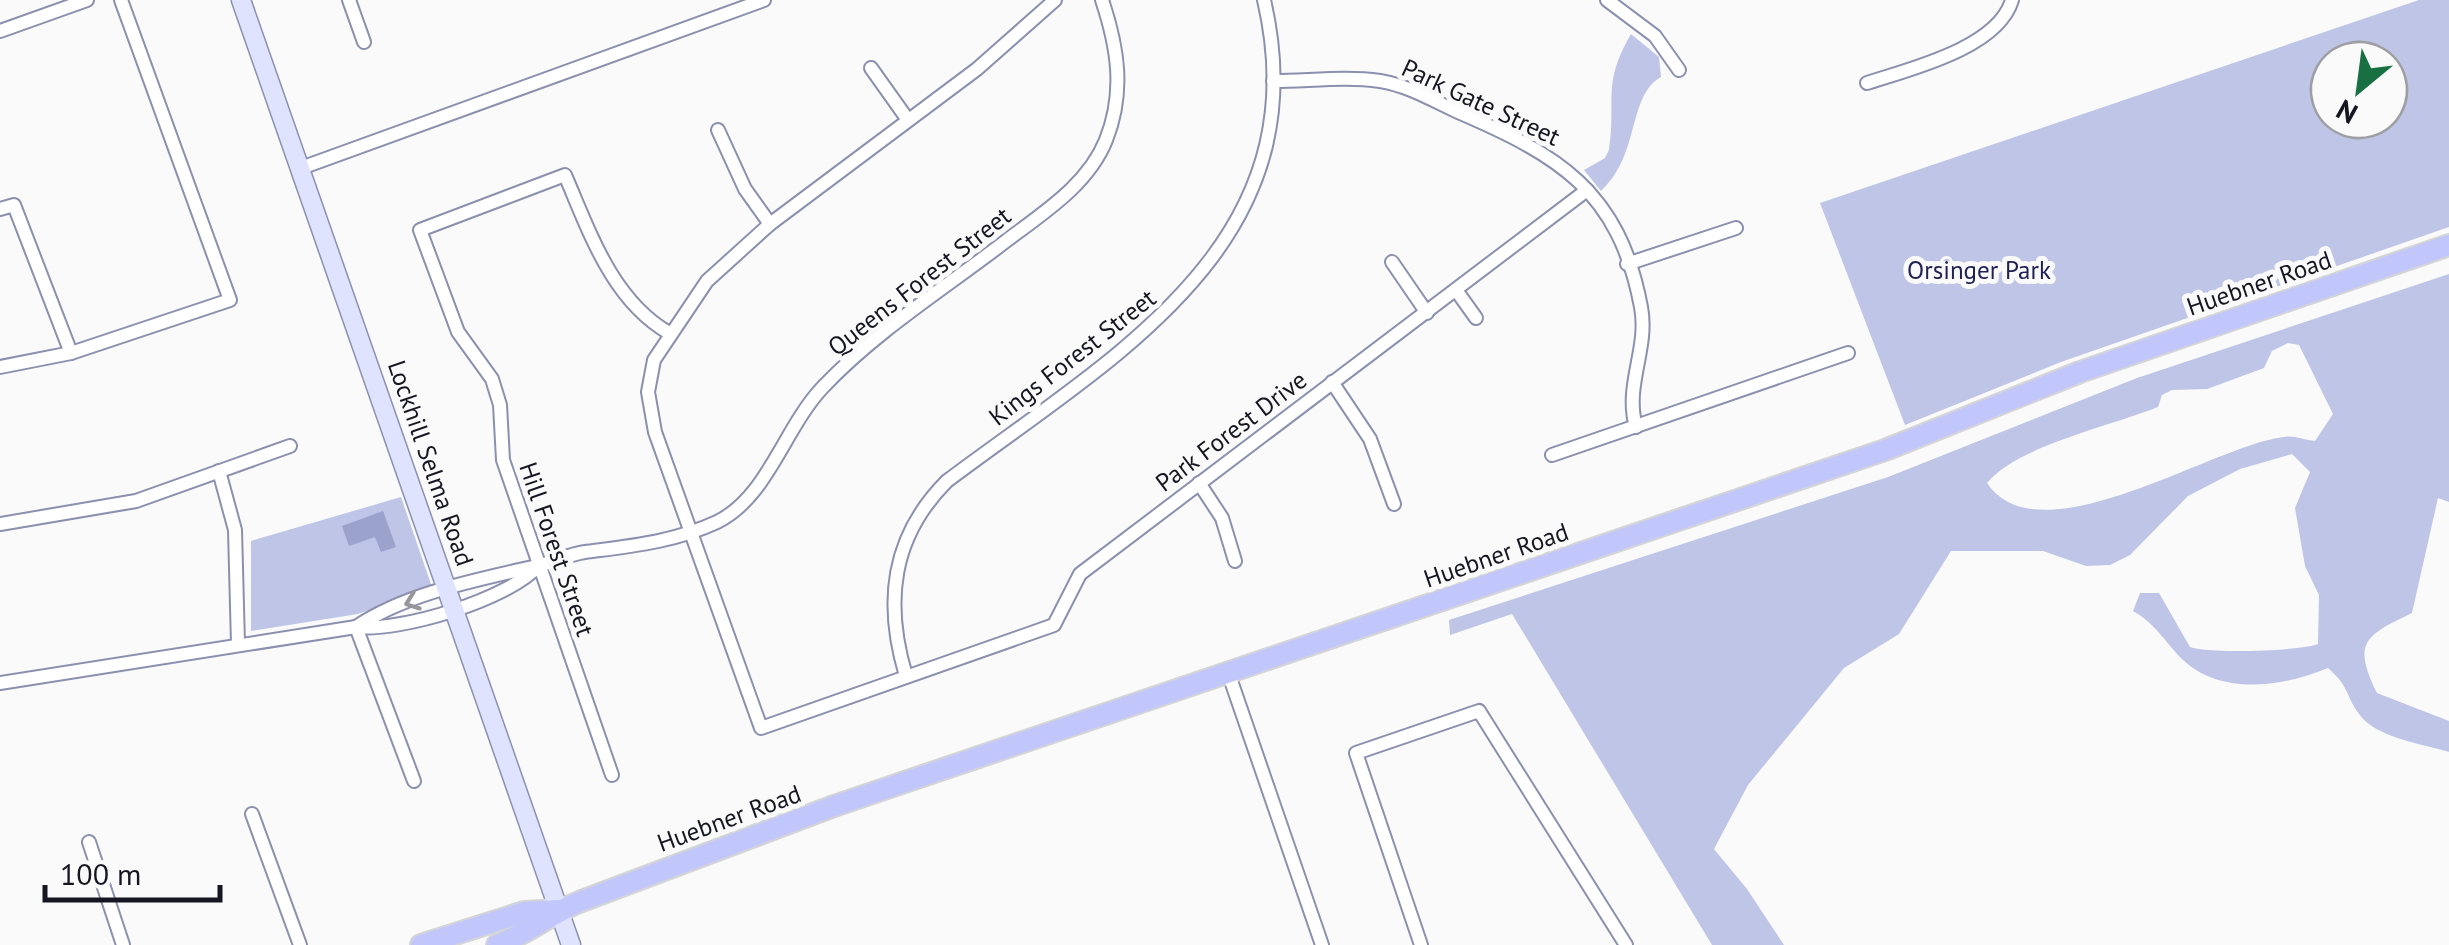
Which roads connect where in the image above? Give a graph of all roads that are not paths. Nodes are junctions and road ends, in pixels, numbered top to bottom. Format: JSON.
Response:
{"nodes":[{"id":1,"x":86,"y":0,"type":"edge"},
{"id":2,"x":121,"y":0,"type":"edge"},
{"id":3,"x":241,"y":0,"type":"edge"},
{"id":4,"x":348,"y":0,"type":"edge"},
{"id":5,"x":764,"y":0,"type":"edge"},
{"id":6,"x":1055,"y":0,"type":"edge"},
{"id":7,"x":1102,"y":0,"type":"edge"},
{"id":8,"x":1264,"y":0,"type":"edge"},
{"id":9,"x":1606,"y":0,"type":"edge"},
{"id":10,"x":2012,"y":0,"type":"edge"},
{"id":11,"x":0,"y":32,"type":"edge"},
{"id":12,"x":364,"y":42,"type":"dead end"},
{"id":13,"x":871,"y":68,"type":"dead end"},
{"id":14,"x":1680,"y":70,"type":"dead end"},
{"id":15,"x":1273,"y":81,"type":"junction"},
{"id":16,"x":1866,"y":83,"type":"dead end"},
{"id":17,"x":908,"y":120,"type":"junction"},
{"id":18,"x":718,"y":130,"type":"dead end"},
{"id":19,"x":301,"y":168,"type":"junction"},
{"id":20,"x":1587,"y":190,"type":"junction"},
{"id":21,"x":7,"y":207,"type":"edge"},
{"id":22,"x":770,"y":224,"type":"junction"},
{"id":23,"x":1736,"y":228,"type":"dead end"},
{"id":24,"x":2449,"y":245,"type":"edge"},
{"id":25,"x":1392,"y":262,"type":"dead end"},
{"id":26,"x":1627,"y":264,"type":"junction"},
{"id":27,"x":1456,"y":290,"type":"junction"},
{"id":28,"x":1426,"y":313,"type":"junction"},
{"id":29,"x":1476,"y":318,"type":"dead end"},
{"id":30,"x":669,"y":332,"type":"junction"},
{"id":31,"x":70,"y":353,"type":"junction"},
{"id":32,"x":1848,"y":354,"type":"dead end"},
{"id":33,"x":0,"y":367,"type":"edge"},
{"id":34,"x":1332,"y":382,"type":"junction"},
{"id":35,"x":1636,"y":427,"type":"junction"},
{"id":36,"x":290,"y":446,"type":"dead end"},
{"id":37,"x":1552,"y":455,"type":"dead end"},
{"id":38,"x":218,"y":471,"type":"junction"},
{"id":39,"x":1200,"y":484,"type":"junction"},
{"id":40,"x":1394,"y":504,"type":"dead end"},
{"id":41,"x":0,"y":524,"type":"edge"},
{"id":42,"x":692,"y":531,"type":"junction"},
{"id":43,"x":1235,"y":561,"type":"dead end"},
{"id":44,"x":538,"y":566,"type":"junction"},
{"id":45,"x":452,"y":599,"type":"junction"},
{"id":46,"x":356,"y":627,"type":"junction"},
{"id":47,"x":238,"y":644,"type":"junction"},
{"id":48,"x":1228,"y":672,"type":"junction"},
{"id":49,"x":906,"y":676,"type":"junction"},
{"id":50,"x":0,"y":683,"type":"edge"},
{"id":51,"x":612,"y":775,"type":"dead end"},
{"id":52,"x":414,"y":781,"type":"dead end"},
{"id":53,"x":252,"y":814,"type":"dead end"},
{"id":54,"x":90,"y":842,"type":"dead end"},
{"id":55,"x":559,"y":910,"type":"junction"},
{"id":56,"x":123,"y":945,"type":"edge"},
{"id":57,"x":300,"y":945,"type":"edge"},
{"id":58,"x":421,"y":945,"type":"edge"},
{"id":59,"x":497,"y":945,"type":"edge"},
{"id":60,"x":571,"y":945,"type":"edge"},
{"id":61,"x":1322,"y":945,"type":"edge"},
{"id":62,"x":1421,"y":945,"type":"edge"},
{"id":63,"x":1626,"y":945,"type":"edge"}],
"edges":[{"from":1,"to":11,"type":"street"},
{"from":2,"to":31,"type":"street"},
{"from":3,"to":19,"type":"main road","name":"Lockhill Selma Road"},
{"from":4,"to":12,"type":"street"},
{"from":5,"to":19,"type":"street"},
{"from":6,"to":17,"type":"street"},
{"from":7,"to":42,"type":"street","name":"Queens Forest Street"},
{"from":8,"to":15,"type":"street","name":"Kings Forest Street"},
{"from":9,"to":14,"type":"street"},
{"from":10,"to":16,"type":"street"},
{"from":13,"to":17,"type":"street"},
{"from":15,"to":20,"type":"street","name":"Park Gate Street"},
{"from":15,"to":49,"type":"street","name":"Kings Forest Street"},
{"from":17,"to":22,"type":"street"},
{"from":18,"to":22,"type":"street"},
{"from":19,"to":45,"type":"main road","name":"Lockhill Selma Road"},
{"from":20,"to":26,"type":"street","name":"Park Gate Street"},
{"from":20,"to":27,"type":"street","name":"Park Forest Drive"},
{"from":21,"to":31,"type":"street"},
{"from":22,"to":30,"type":"street"},
{"from":23,"to":26,"type":"street"},
{"from":24,"to":48,"type":"main road","name":"Huebner Road"},
{"from":25,"to":28,"type":"street"},
{"from":26,"to":35,"type":"street","name":"Park Gate Street"},
{"from":27,"to":28,"type":"street","name":"Park Forest Drive"},
{"from":27,"to":29,"type":"street"},
{"from":28,"to":34,"type":"street","name":"Park Forest Drive"},
{"from":30,"to":42,"type":"street"},
{"from":30,"to":44,"type":"street","name":"Hill Forest Street"},
{"from":31,"to":33,"type":"street"},
{"from":32,"to":35,"type":"street"},
{"from":34,"to":39,"type":"street","name":"Park Forest Drive"},
{"from":34,"to":40,"type":"street"},
{"from":35,"to":37,"type":"street"},
{"from":36,"to":38,"type":"street"},
{"from":38,"to":41,"type":"street"},
{"from":38,"to":47,"type":"street"},
{"from":39,"to":43,"type":"street"},
{"from":39,"to":49,"type":"street","name":"Park Forest Drive"},
{"from":42,"to":44,"type":"street","name":"Queens Forest Street"},
{"from":42,"to":49,"type":"street"},
{"from":44,"to":45,"type":"street","name":"Queens Forest Street"},
{"from":44,"to":51,"type":"street","name":"Hill Forest Street"},
{"from":45,"to":46,"type":"street","name":"Queens Forest Street"},
{"from":45,"to":55,"type":"main road","name":"Lockhill Selma Road"},
{"from":46,"to":47,"type":"street","name":"Queens Forest Street"},
{"from":46,"to":52,"type":"street"},
{"from":47,"to":50,"type":"street","name":"Queens Forest Street"},
{"from":48,"to":55,"type":"main road","name":"Huebner Road"},
{"from":48,"to":61,"type":"street"},
{"from":53,"to":57,"type":"street"},
{"from":54,"to":56,"type":"street"},
{"from":55,"to":58,"type":"main road","name":"Huebner Road"},
{"from":55,"to":59,"type":"main road","name":"Huebner Road"},
{"from":55,"to":60,"type":"main road","name":"Lockhill Selma Road"},
{"from":62,"to":63,"type":"street"}]}
